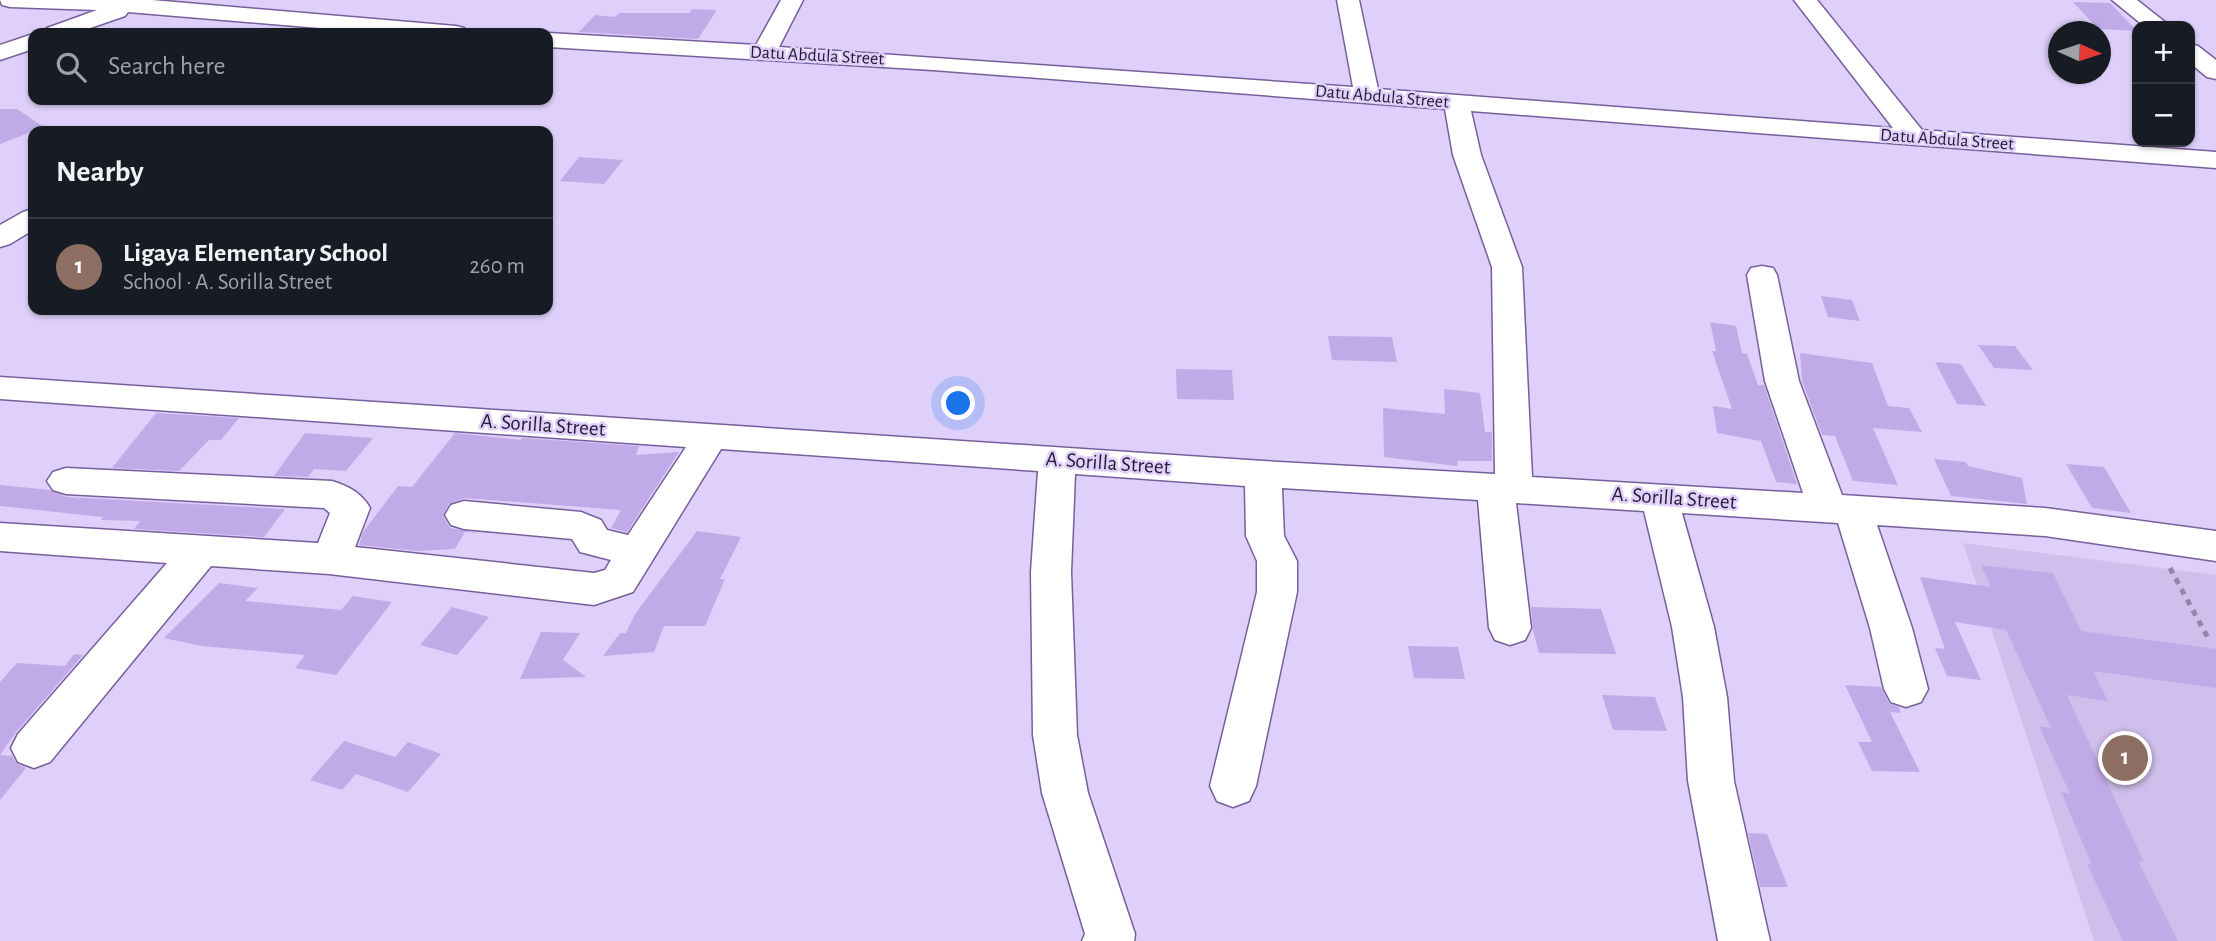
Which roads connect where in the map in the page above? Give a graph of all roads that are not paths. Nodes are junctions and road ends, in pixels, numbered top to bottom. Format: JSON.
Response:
{"nodes":[{"id":1,"x":10,"y":0,"type":"edge"},
{"id":2,"x":792,"y":0,"type":"edge"},
{"id":3,"x":1348,"y":0,"type":"edge"},
{"id":4,"x":1805,"y":0,"type":"edge"},
{"id":5,"x":2123,"y":0,"type":"edge"},
{"id":6,"x":140,"y":3,"type":"edge"},
{"id":7,"x":2151,"y":21,"type":"edge"},
{"id":8,"x":69,"y":28,"type":"edge"},
{"id":9,"x":403,"y":28,"type":"edge"},
{"id":10,"x":553,"y":40,"type":"edge"},
{"id":11,"x":28,"y":43,"type":"edge"},
{"id":12,"x":0,"y":53,"type":"edge"},
{"id":13,"x":764,"y":53,"type":"junction"},
{"id":14,"x":2195,"y":55,"type":"edge"},
{"id":15,"x":2216,"y":72,"type":"edge"},
{"id":16,"x":1367,"y":96,"type":"junction"},
{"id":17,"x":1457,"y":103,"type":"junction"},
{"id":18,"x":1914,"y":137,"type":"junction"},
{"id":19,"x":2216,"y":160,"type":"edge"},
{"id":20,"x":28,"y":221,"type":"edge"},
{"id":21,"x":0,"y":238,"type":"edge"},
{"id":22,"x":1762,"y":275,"type":"dead end"},
{"id":23,"x":0,"y":388,"type":"edge"},
{"id":24,"x":711,"y":437,"type":"junction"},
{"id":25,"x":1057,"y":460,"type":"junction"},
{"id":26,"x":1263,"y":474,"type":"junction"},
{"id":27,"x":66,"y":481,"type":"dead end"},
{"id":28,"x":1504,"y":488,"type":"junction"},
{"id":29,"x":1659,"y":497,"type":"junction"},
{"id":30,"x":1840,"y":509,"type":"junction"},
{"id":31,"x":464,"y":515,"type":"dead end"},
{"id":32,"x":0,"y":537,"type":"edge"},
{"id":33,"x":2216,"y":546,"type":"edge"},
{"id":34,"x":200,"y":552,"type":"junction"},
{"id":35,"x":640,"y":552,"type":"junction"},
{"id":36,"x":329,"y":559,"type":"junction"},
{"id":37,"x":1510,"y":628,"type":"dead end"},
{"id":38,"x":1906,"y":690,"type":"dead end"},
{"id":39,"x":34,"y":748,"type":"dead end"},
{"id":40,"x":1233,"y":786,"type":"dead end"},
{"id":41,"x":1108,"y":941,"type":"edge"},
{"id":42,"x":1744,"y":941,"type":"edge"}],
"edges":[{"from":1,"to":6,"type":"street"},
{"from":2,"to":13,"type":"street"},
{"from":3,"to":16,"type":"street"},
{"from":4,"to":18,"type":"street"},
{"from":5,"to":7,"type":"street"},
{"from":6,"to":8,"type":"street"},
{"from":6,"to":9,"type":"street"},
{"from":10,"to":13,"type":"street","name":"Datu Abdula Street"},
{"from":11,"to":12,"type":"street"},
{"from":13,"to":16,"type":"street","name":"Datu Abdula Street"},
{"from":14,"to":15,"type":"street"},
{"from":16,"to":17,"type":"street","name":"Datu Abdula Street"},
{"from":17,"to":18,"type":"street","name":"Datu Abdula Street"},
{"from":17,"to":28,"type":"street"},
{"from":18,"to":19,"type":"street","name":"Datu Abdula Street"},
{"from":20,"to":21,"type":"street"},
{"from":22,"to":30,"type":"street"},
{"from":23,"to":24,"type":"street","name":"A. Sorilla Street"},
{"from":24,"to":25,"type":"street","name":"A. Sorilla Street"},
{"from":24,"to":35,"type":"street"},
{"from":25,"to":26,"type":"street","name":"A. Sorilla Street"},
{"from":25,"to":41,"type":"street"},
{"from":26,"to":28,"type":"street","name":"A. Sorilla Street"},
{"from":26,"to":40,"type":"street"},
{"from":27,"to":36,"type":"street"},
{"from":28,"to":29,"type":"street","name":"A. Sorilla Street"},
{"from":28,"to":37,"type":"street"},
{"from":29,"to":30,"type":"street","name":"A. Sorilla Street"},
{"from":29,"to":42,"type":"street"},
{"from":30,"to":33,"type":"street","name":"A. Sorilla Street"},
{"from":30,"to":38,"type":"street"},
{"from":31,"to":35,"type":"street"},
{"from":32,"to":34,"type":"street"},
{"from":34,"to":36,"type":"street"},
{"from":34,"to":39,"type":"street"},
{"from":35,"to":36,"type":"street"}]}
